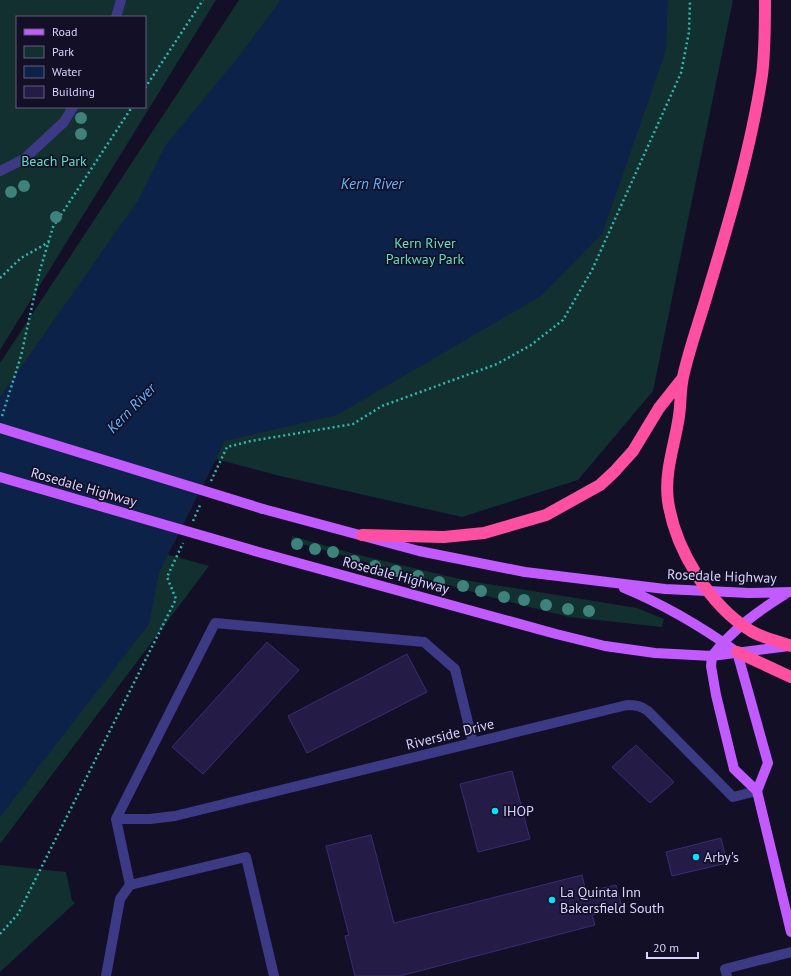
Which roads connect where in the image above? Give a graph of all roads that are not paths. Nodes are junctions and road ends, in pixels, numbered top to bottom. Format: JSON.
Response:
{"nodes":[{"id":1,"x":120,"y":0,"type":"edge"},
{"id":2,"x":765,"y":0,"type":"edge"},
{"id":3,"x":116,"y":16,"type":"edge"},
{"id":4,"x":72,"y":108,"type":"edge"},
{"id":5,"x":0,"y":170,"type":"edge"},
{"id":6,"x":682,"y":379,"type":"junction"},
{"id":7,"x":0,"y":424,"type":"edge"},
{"id":8,"x":0,"y":477,"type":"edge"},
{"id":9,"x":362,"y":535,"type":"junction"},
{"id":10,"x":613,"y":584,"type":"junction"},
{"id":11,"x":709,"y":592,"type":"junction"},
{"id":12,"x":790,"y":592,"type":"edge"},
{"id":13,"x":741,"y":624,"type":"junction"},
{"id":14,"x":723,"y":642,"type":"junction"},
{"id":15,"x":791,"y":646,"type":"edge"},
{"id":16,"x":737,"y":652,"type":"junction"},
{"id":17,"x":712,"y":656,"type":"junction"},
{"id":18,"x":791,"y":677,"type":"edge"},
{"id":19,"x":473,"y":743,"type":"junction"},
{"id":20,"x":757,"y":791,"type":"junction"},
{"id":21,"x":116,"y":819,"type":"junction"},
{"id":22,"x":130,"y":885,"type":"junction"},
{"id":23,"x":791,"y":932,"type":"edge"},
{"id":24,"x":791,"y":952,"type":"edge"},
{"id":25,"x":106,"y":976,"type":"edge"},
{"id":26,"x":274,"y":976,"type":"edge"},
{"id":27,"x":727,"y":976,"type":"edge"}],
"edges":[{"from":1,"to":3,"type":"street"},
{"from":2,"to":6,"type":"highway"},
{"from":4,"to":5,"type":"street"},
{"from":6,"to":9,"type":"highway"},
{"from":6,"to":11,"type":"highway"},
{"from":7,"to":9,"type":"main road","name":"Rosedale Highway","bridge":true},
{"from":8,"to":17,"type":"main road","name":"Rosedale Highway","bridge":true},
{"from":9,"to":10,"type":"main road","name":"Rosedale Highway"},
{"from":10,"to":11,"type":"main road","name":"Rosedale Highway"},
{"from":10,"to":14,"type":"main road"},
{"from":11,"to":12,"type":"main road","name":"Rosedale Highway"},
{"from":11,"to":13,"type":"highway"},
{"from":12,"to":13,"type":"main road"},
{"from":13,"to":14,"type":"main road"},
{"from":13,"to":15,"type":"highway"},
{"from":14,"to":16,"type":"main road"},
{"from":14,"to":17,"type":"main road"},
{"from":15,"to":16,"type":"main road","name":"Rosedale Highway"},
{"from":16,"to":17,"type":"main road","name":"Rosedale Highway"},
{"from":16,"to":18,"type":"highway"},
{"from":16,"to":20,"type":"main road"},
{"from":17,"to":20,"type":"main road"},
{"from":19,"to":20,"type":"street","name":"Riverside Drive"},
{"from":19,"to":21,"type":"street","name":"Riverside Drive"},
{"from":19,"to":21,"type":"street"},
{"from":20,"to":23,"type":"main road"},
{"from":21,"to":22,"type":"street"},
{"from":22,"to":25,"type":"street"},
{"from":22,"to":26,"type":"street"},
{"from":24,"to":27,"type":"street"}]}
